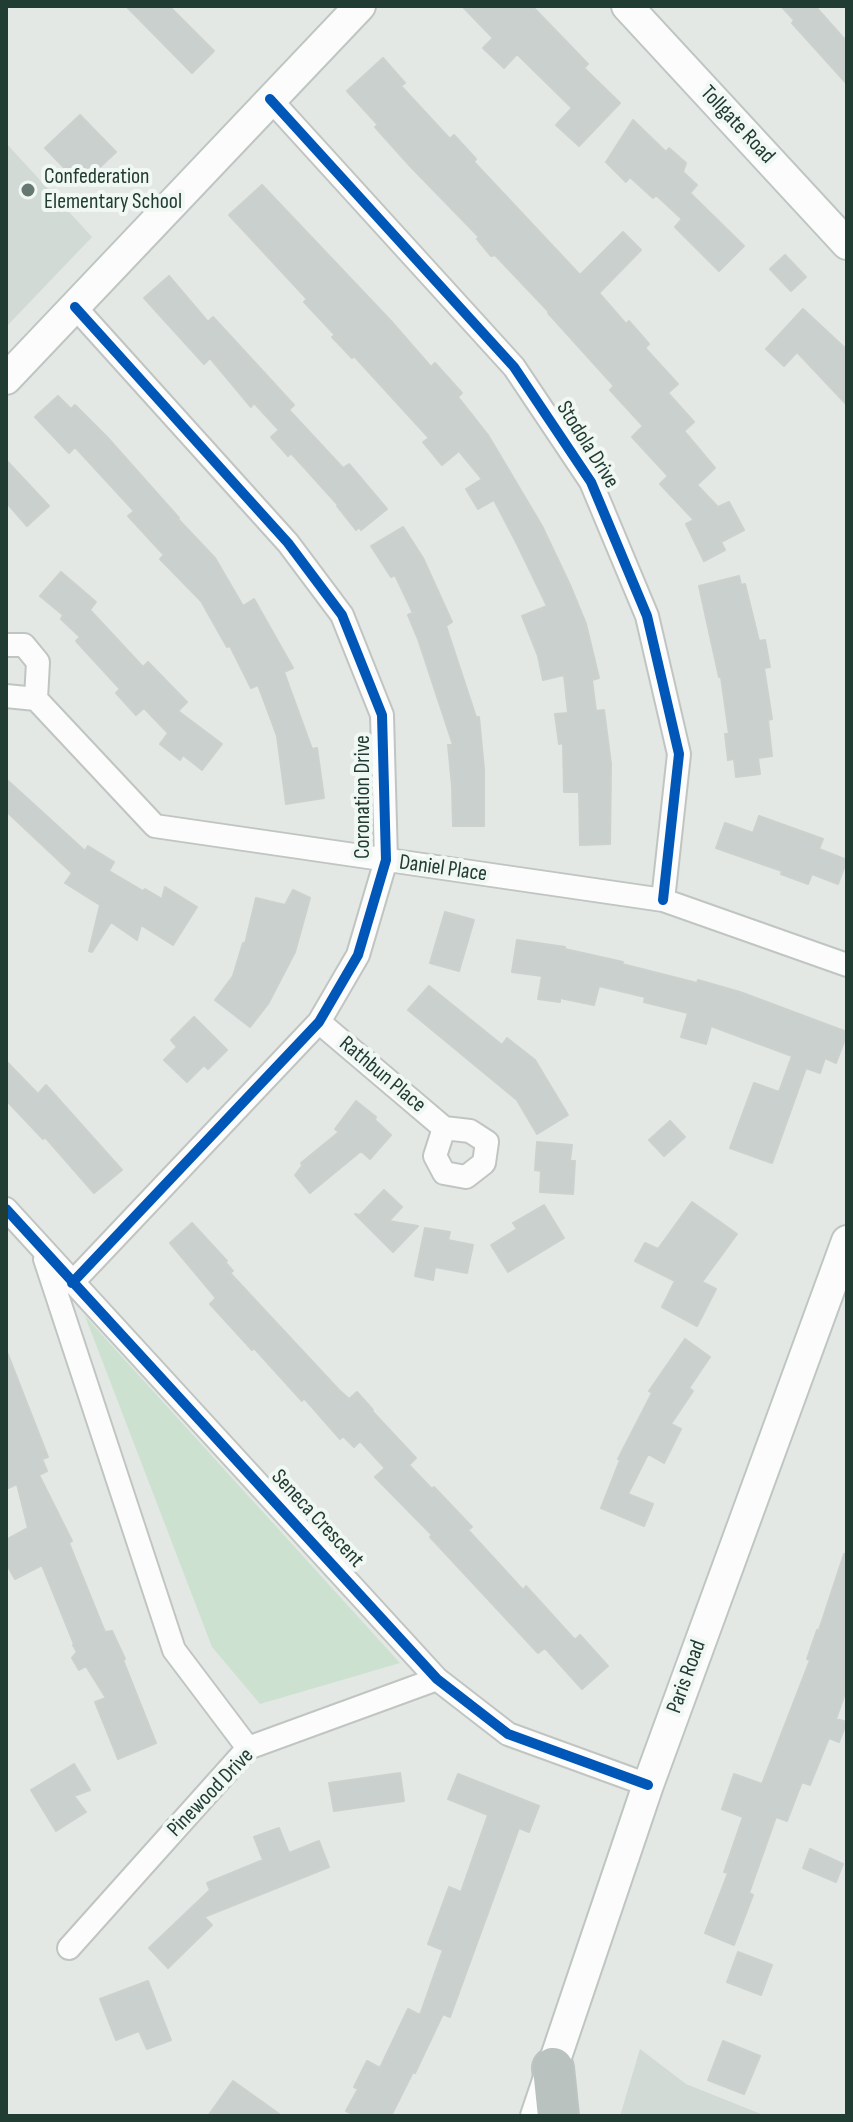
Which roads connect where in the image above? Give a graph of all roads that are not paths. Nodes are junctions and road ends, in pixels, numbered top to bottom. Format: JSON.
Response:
{"nodes":[{"id":1,"x":360,"y":6,"type":"edge"},
{"id":2,"x":627,"y":6,"type":"edge"},
{"id":3,"x":270,"y":99,"type":"junction"},
{"id":4,"x":847,"y":244,"type":"edge"},
{"id":5,"x":75,"y":307,"type":"junction"},
{"id":6,"x":6,"y":379,"type":"edge"},
{"id":7,"x":6,"y":645,"type":"edge"},
{"id":8,"x":6,"y":696,"type":"edge"},
{"id":9,"x":36,"y":699,"type":"junction"},
{"id":10,"x":386,"y":860,"type":"junction"},
{"id":11,"x":663,"y":900,"type":"junction"},
{"id":12,"x":847,"y":965,"type":"edge"},
{"id":13,"x":319,"y":1022,"type":"junction"},
{"id":14,"x":444,"y":1128,"type":"dead end"},
{"id":15,"x":6,"y":1209,"type":"edge"},
{"id":16,"x":847,"y":1241,"type":"edge"},
{"id":17,"x":43,"y":1250,"type":"junction"},
{"id":18,"x":72,"y":1283,"type":"junction"},
{"id":19,"x":437,"y":1679,"type":"junction"},
{"id":20,"x":248,"y":1748,"type":"junction"},
{"id":21,"x":648,"y":1785,"type":"junction"},
{"id":22,"x":69,"y":1948,"type":"dead end"},
{"id":23,"x":553,"y":2068,"type":"junction"},
{"id":24,"x":536,"y":2116,"type":"edge"},
{"id":25,"x":558,"y":2116,"type":"edge"}],
"edges":[{"from":1,"to":3,"type":"main road"},
{"from":2,"to":4,"type":"main road","name":"Tollgate Road"},
{"from":3,"to":5,"type":"main road"},
{"from":3,"to":11,"type":"street","name":"Stodola Drive"},
{"from":5,"to":6,"type":"main road"},
{"from":5,"to":10,"type":"street","name":"Coronation Drive"},
{"from":7,"to":9,"type":"street"},
{"from":8,"to":9,"type":"street"},
{"from":9,"to":10,"type":"street","name":"Daniel Place"},
{"from":10,"to":11,"type":"street","name":"Daniel Place"},
{"from":10,"to":13,"type":"street","name":"Coronation Drive"},
{"from":11,"to":12,"type":"street","name":"Daniel Place"},
{"from":13,"to":14,"type":"street","name":"Rathbun Place"},
{"from":13,"to":18,"type":"street","name":"Coronation Drive"},
{"from":15,"to":17,"type":"street","name":"Seneca Crescent"},
{"from":16,"to":21,"type":"main road","name":"Paris Road"},
{"from":17,"to":18,"type":"street","name":"Seneca Crescent"},
{"from":17,"to":20,"type":"street","name":"Seneca Crescent"},
{"from":18,"to":19,"type":"street","name":"Seneca Crescent"},
{"from":19,"to":20,"type":"street","name":"Pinewood Drive"},
{"from":19,"to":21,"type":"street","name":"Seneca Crescent"},
{"from":20,"to":22,"type":"street","name":"Pinewood Drive"},
{"from":21,"to":23,"type":"main road","name":"Paris Road"},
{"from":23,"to":24,"type":"main road","name":"Paris Road"},
{"from":23,"to":25,"type":"highway"}]}
